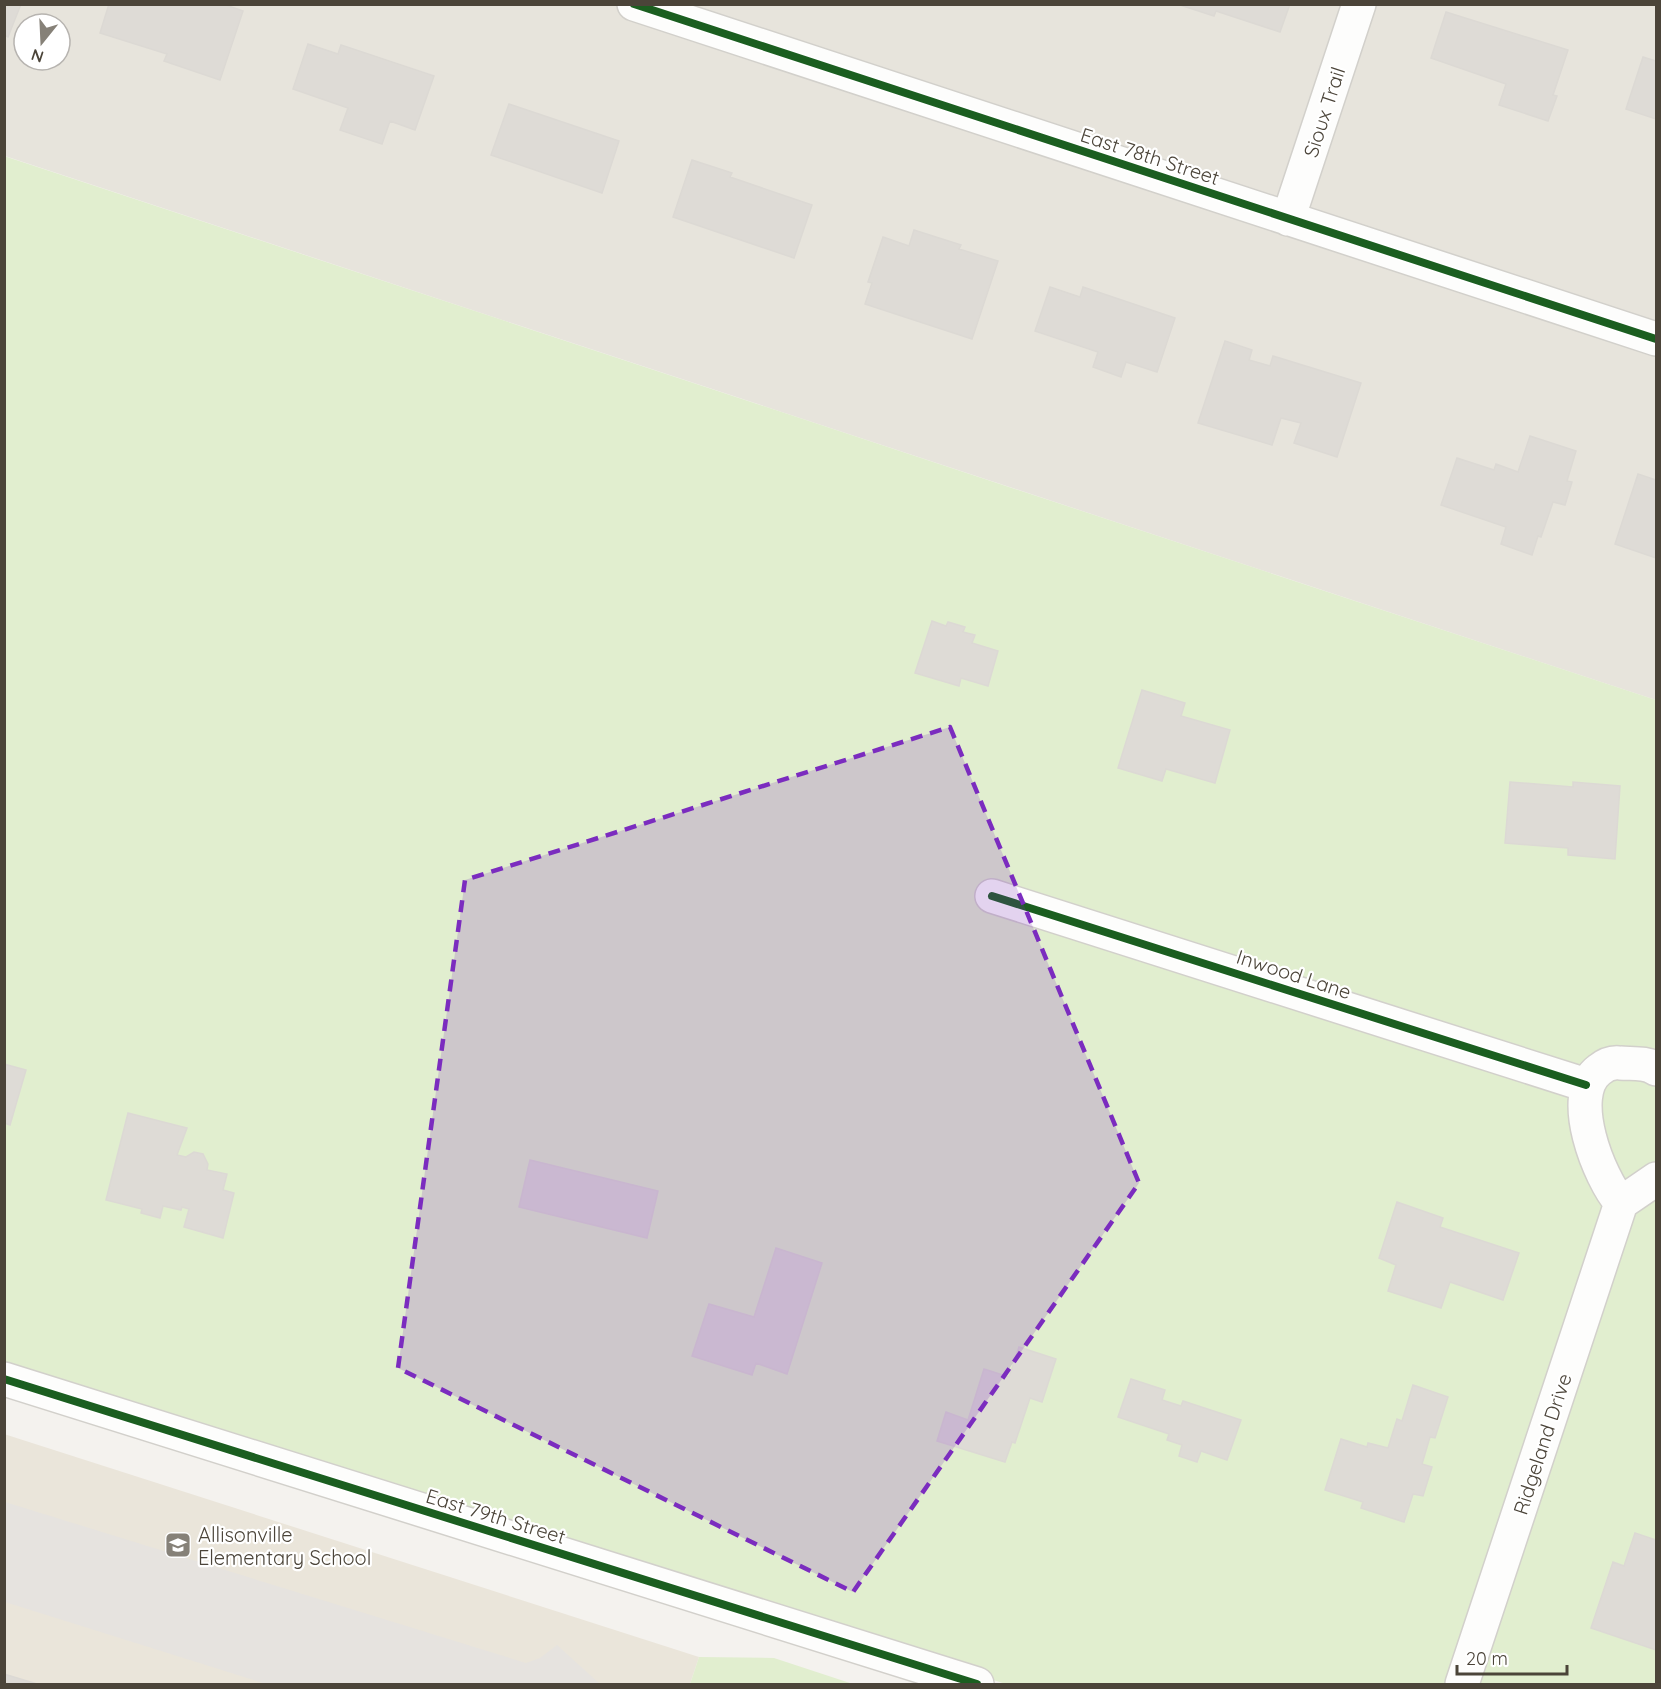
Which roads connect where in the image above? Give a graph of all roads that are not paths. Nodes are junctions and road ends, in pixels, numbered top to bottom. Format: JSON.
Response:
{"nodes":[{"id":1,"x":634,"y":4,"type":"edge"},
{"id":2,"x":1359,"y":4,"type":"edge"},
{"id":3,"x":1288,"y":219,"type":"junction"},
{"id":4,"x":1656,"y":339,"type":"edge"},
{"id":5,"x":992,"y":896,"type":"dead end"},
{"id":6,"x":1656,"y":1069,"type":"edge"},
{"id":7,"x":1586,"y":1085,"type":"junction"},
{"id":8,"x":1656,"y":1179,"type":"edge"},
{"id":9,"x":1621,"y":1203,"type":"junction"},
{"id":10,"x":4,"y":1378,"type":"edge"},
{"id":11,"x":977,"y":1684,"type":"edge"},
{"id":12,"x":1462,"y":1684,"type":"edge"}],
"edges":[{"from":1,"to":3,"type":"street","name":"East 78th Street"},
{"from":2,"to":3,"type":"street","name":"Sioux Trail"},
{"from":3,"to":4,"type":"street","name":"East 78th Street"},
{"from":5,"to":7,"type":"street","name":"Inwood Lane"},
{"from":6,"to":7,"type":"street"},
{"from":7,"to":9,"type":"street"},
{"from":8,"to":9,"type":"street"},
{"from":9,"to":12,"type":"street","name":"Ridgeland Drive"},
{"from":10,"to":11,"type":"street","name":"East 79th Street"}]}
